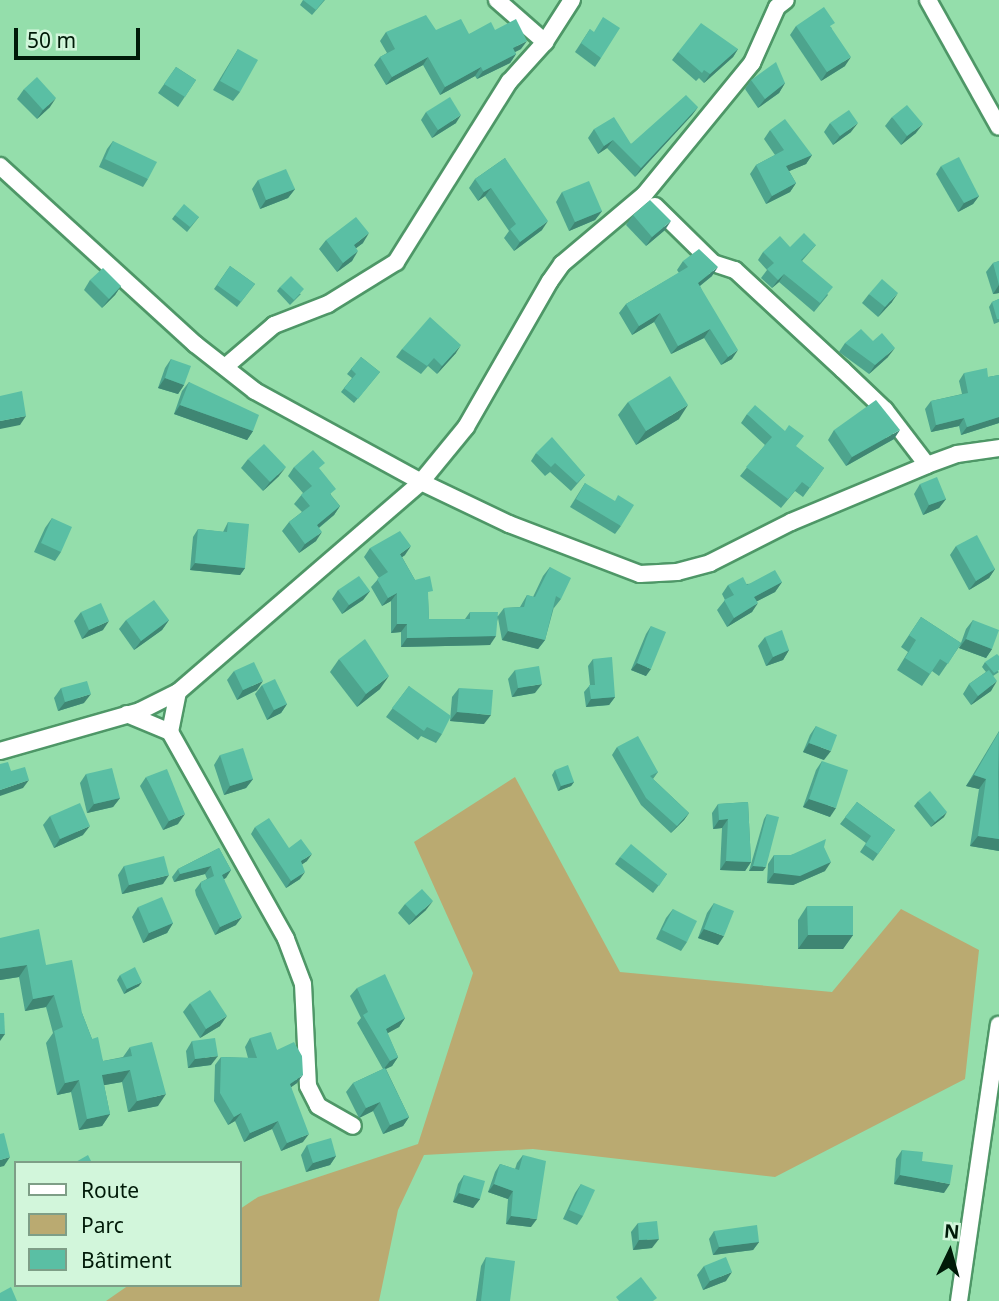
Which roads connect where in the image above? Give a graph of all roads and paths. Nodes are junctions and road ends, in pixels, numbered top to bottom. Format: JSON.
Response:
{"nodes":[{"id":1,"x":497,"y":0,"type":"edge"},
{"id":2,"x":572,"y":0,"type":"edge"},
{"id":3,"x":786,"y":0,"type":"edge"},
{"id":4,"x":928,"y":0,"type":"edge"},
{"id":5,"x":545,"y":42,"type":"junction"},
{"id":6,"x":999,"y":127,"type":"edge"},
{"id":7,"x":0,"y":166,"type":"edge"},
{"id":8,"x":644,"y":195,"type":"junction"},
{"id":9,"x":225,"y":367,"type":"junction"},
{"id":10,"x":999,"y":448,"type":"edge"},
{"id":11,"x":927,"y":465,"type":"junction"},
{"id":12,"x":421,"y":482,"type":"junction"},
{"id":13,"x":178,"y":692,"type":"junction"},
{"id":14,"x":127,"y":714,"type":"junction"},
{"id":15,"x":170,"y":732,"type":"junction"},
{"id":16,"x":0,"y":751,"type":"edge"},
{"id":17,"x":999,"y":1025,"type":"edge"},
{"id":18,"x":353,"y":1126,"type":"dead end"},
{"id":19,"x":959,"y":1301,"type":"edge"}],
"edges":[{"from":1,"to":5,"type":"street"},
{"from":2,"to":5,"type":"street"},
{"from":3,"to":8,"type":"street"},
{"from":4,"to":6,"type":"street"},
{"from":5,"to":9,"type":"street"},
{"from":7,"to":9,"type":"street"},
{"from":8,"to":11,"type":"street"},
{"from":8,"to":12,"type":"street"},
{"from":9,"to":12,"type":"street"},
{"from":10,"to":11,"type":"street"},
{"from":11,"to":12,"type":"street"},
{"from":12,"to":13,"type":"street"},
{"from":13,"to":14,"type":"street"},
{"from":13,"to":15,"type":"street"},
{"from":14,"to":15,"type":"street"},
{"from":14,"to":16,"type":"street"},
{"from":15,"to":18,"type":"street"},
{"from":17,"to":19,"type":"street"}]}
